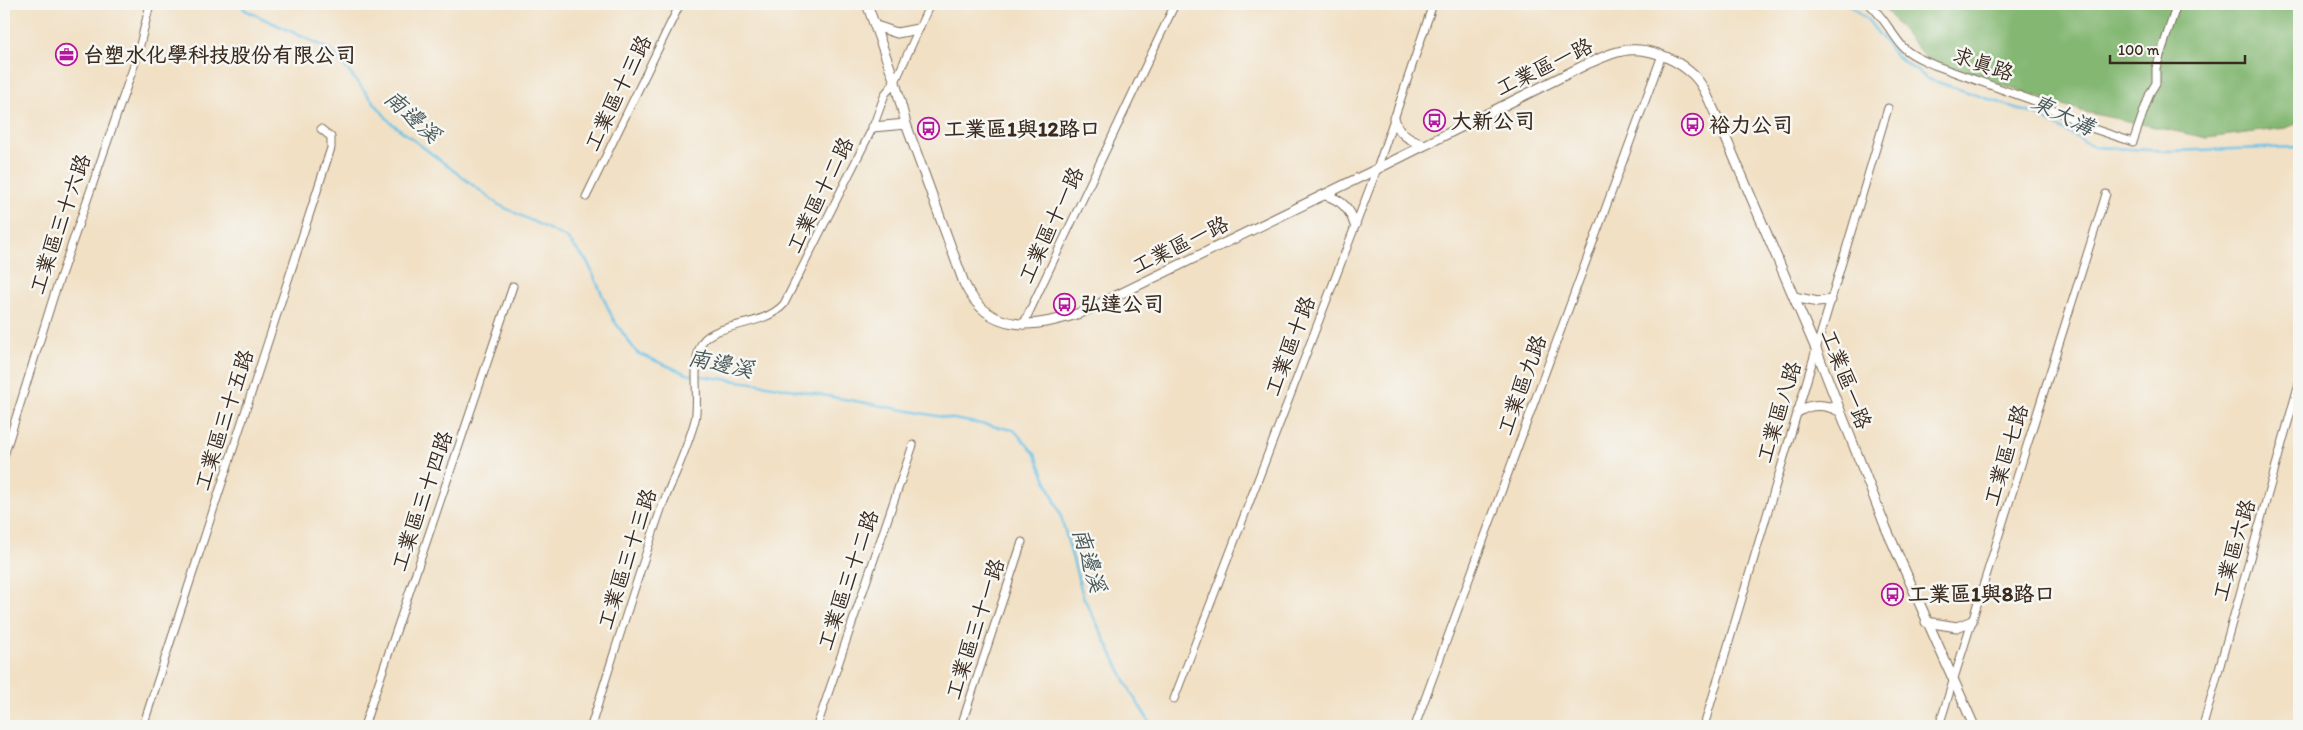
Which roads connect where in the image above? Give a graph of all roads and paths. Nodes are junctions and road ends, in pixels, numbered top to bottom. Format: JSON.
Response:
{"nodes":[{"id":1,"x":150,"y":4,"type":"edge"},
{"id":2,"x":680,"y":4,"type":"edge"},
{"id":3,"x":867,"y":4,"type":"edge"},
{"id":4,"x":930,"y":4,"type":"edge"},
{"id":5,"x":1175,"y":4,"type":"edge"},
{"id":6,"x":1433,"y":4,"type":"edge"},
{"id":7,"x":1869,"y":4,"type":"edge"},
{"id":8,"x":2177,"y":4,"type":"edge"},
{"id":9,"x":876,"y":26,"type":"junction"},
{"id":10,"x":918,"y":29,"type":"junction"},
{"id":11,"x":1662,"y":55,"type":"junction"},
{"id":12,"x":895,"y":82,"type":"junction"},
{"id":13,"x":1888,"y":108,"type":"dead end"},
{"id":14,"x":1394,"y":118,"type":"junction"},
{"id":15,"x":906,"y":124,"type":"junction"},
{"id":16,"x":873,"y":127,"type":"junction"},
{"id":17,"x":321,"y":128,"type":"dead end"},
{"id":18,"x":1425,"y":145,"type":"junction"},
{"id":19,"x":1377,"y":169,"type":"junction"},
{"id":20,"x":2106,"y":194,"type":"dead end"},
{"id":21,"x":1325,"y":195,"type":"junction"},
{"id":22,"x":586,"y":197,"type":"dead end"},
{"id":23,"x":1355,"y":225,"type":"junction"},
{"id":24,"x":513,"y":286,"type":"dead end"},
{"id":25,"x":1794,"y":298,"type":"junction"},
{"id":26,"x":1831,"y":300,"type":"junction"},
{"id":27,"x":1023,"y":325,"type":"junction"},
{"id":28,"x":1816,"y":349,"type":"junction"},
{"id":29,"x":698,"y":357,"type":"joint"},
{"id":30,"x":2299,"y":383,"type":"edge"},
{"id":31,"x":1839,"y":411,"type":"junction"},
{"id":32,"x":1798,"y":412,"type":"junction"},
{"id":33,"x":913,"y":445,"type":"dead end"},
{"id":34,"x":4,"y":456,"type":"edge"},
{"id":35,"x":1022,"y":542,"type":"dead end"},
{"id":36,"x":1972,"y":621,"type":"junction"},
{"id":37,"x":1926,"y":622,"type":"junction"},
{"id":38,"x":1954,"y":681,"type":"junction"},
{"id":39,"x":1174,"y":699,"type":"dead end"},
{"id":40,"x":143,"y":726,"type":"edge"},
{"id":41,"x":364,"y":726,"type":"edge"},
{"id":42,"x":591,"y":726,"type":"edge"},
{"id":43,"x":817,"y":726,"type":"edge"},
{"id":44,"x":961,"y":726,"type":"edge"},
{"id":45,"x":1415,"y":726,"type":"edge"},
{"id":46,"x":1704,"y":726,"type":"edge"},
{"id":47,"x":1939,"y":726,"type":"edge"},
{"id":48,"x":1974,"y":726,"type":"edge"},
{"id":49,"x":2203,"y":726,"type":"edge"}],
"edges":[{"from":1,"to":34,"type":"street","name":"工業區三十六路"},
{"from":2,"to":22,"type":"street","name":"工業區十三路"},
{"from":3,"to":9,"type":"street","name":"工業區一路"},
{"from":4,"to":10,"type":"street","name":"工業區十二路"},
{"from":5,"to":27,"type":"street","name":"工業區十一路"},
{"from":6,"to":14,"type":"street","name":"工業區十路"},
{"from":7,"to":8,"type":"street","name":"求真路"},
{"from":9,"to":10,"type":"street"},
{"from":9,"to":12,"type":"street","name":"工業區一路"},
{"from":10,"to":12,"type":"street","name":"工業區十二路"},
{"from":11,"to":18,"type":"street","name":"工業區一路"},
{"from":11,"to":25,"type":"street","name":"工業區一路"},
{"from":11,"to":45,"type":"street","name":"工業區九路"},
{"from":12,"to":15,"type":"street","name":"工業區一路"},
{"from":12,"to":16,"type":"street","name":"工業區十二路"},
{"from":13,"to":26,"type":"street","name":"工業區八路"},
{"from":14,"to":18,"type":"street"},
{"from":14,"to":19,"type":"street","name":"工業區十路"},
{"from":15,"to":16,"type":"street"},
{"from":15,"to":27,"type":"street","name":"工業區一路"},
{"from":16,"to":29,"type":"street","name":"工業區十二路"},
{"from":17,"to":40,"type":"street","name":"工業區三十五路"},
{"from":18,"to":19,"type":"street","name":"工業區一路"},
{"from":19,"to":21,"type":"street","name":"工業區一路"},
{"from":19,"to":23,"type":"street","name":"工業區十路"},
{"from":20,"to":36,"type":"street","name":"工業區七路"},
{"from":21,"to":23,"type":"street"},
{"from":21,"to":27,"type":"street","name":"工業區一路"},
{"from":23,"to":39,"type":"street","name":"工業區十路"},
{"from":24,"to":41,"type":"street","name":"工業區三十四路"},
{"from":25,"to":26,"type":"street"},
{"from":25,"to":28,"type":"street","name":"工業區一路"},
{"from":26,"to":28,"type":"street","name":"工業區八路"},
{"from":28,"to":31,"type":"street","name":"工業區一路"},
{"from":28,"to":32,"type":"street","name":"工業區八路"},
{"from":29,"to":42,"type":"street","name":"工業區三十三路"},
{"from":30,"to":49,"type":"street","name":"工業區六路"},
{"from":31,"to":32,"type":"street"},
{"from":31,"to":37,"type":"street","name":"工業區一路"},
{"from":32,"to":46,"type":"street","name":"工業區八路"},
{"from":33,"to":43,"type":"street","name":"工業區三十二路"},
{"from":35,"to":44,"type":"street","name":"工業區三十一路"},
{"from":36,"to":37,"type":"street"},
{"from":36,"to":38,"type":"street","name":"工業區七路"},
{"from":37,"to":38,"type":"street","name":"工業區一路"},
{"from":38,"to":47,"type":"street","name":"工業區七路"},
{"from":38,"to":48,"type":"street","name":"工業區一路"}]}
